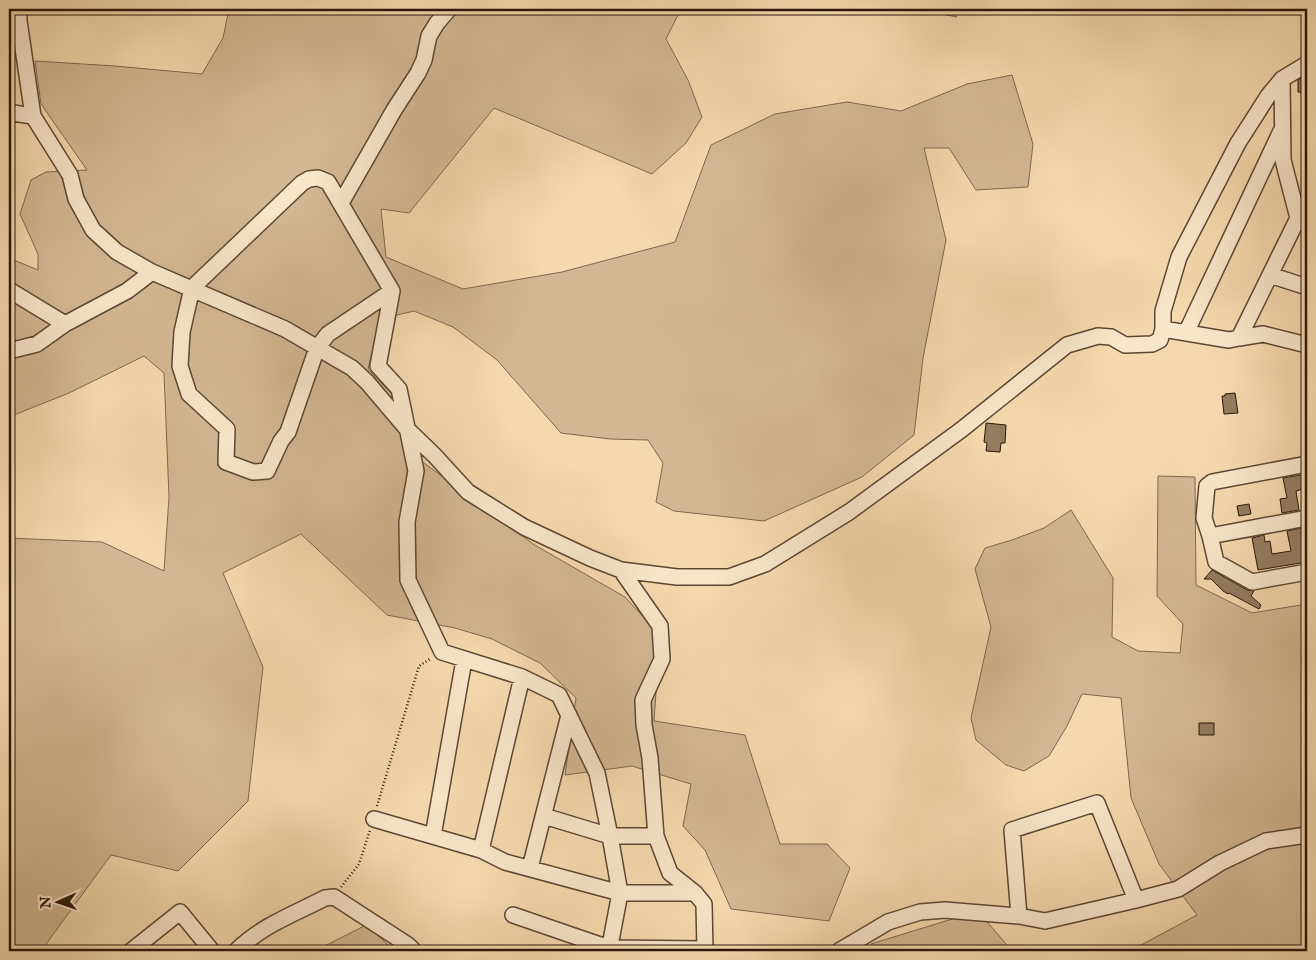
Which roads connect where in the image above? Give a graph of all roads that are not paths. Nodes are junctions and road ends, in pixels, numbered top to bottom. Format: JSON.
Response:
{"nodes":[{"id":1,"x":19,"y":9,"type":"edge"},
{"id":2,"x":449,"y":9,"type":"edge"},
{"id":3,"x":1307,"y":64,"type":"edge"},
{"id":4,"x":1282,"y":79,"type":"junction"},
{"id":5,"x":9,"y":116,"type":"edge"},
{"id":6,"x":33,"y":116,"type":"junction"},
{"id":7,"x":1282,"y":128,"type":"junction"},
{"id":8,"x":342,"y":203,"type":"junction"},
{"id":9,"x":1303,"y":220,"type":"edge"},
{"id":10,"x":152,"y":272,"type":"junction"},
{"id":11,"x":1270,"y":275,"type":"junction"},
{"id":12,"x":1307,"y":287,"type":"edge"},
{"id":13,"x":192,"y":288,"type":"junction"},
{"id":14,"x":9,"y":290,"type":"edge"},
{"id":15,"x":392,"y":291,"type":"junction"},
{"id":16,"x":65,"y":324,"type":"junction"},
{"id":17,"x":1163,"y":329,"type":"junction"},
{"id":18,"x":1186,"y":333,"type":"junction"},
{"id":19,"x":1239,"y":338,"type":"junction"},
{"id":20,"x":1307,"y":345,"type":"edge"},
{"id":21,"x":317,"y":348,"type":"junction"},
{"id":22,"x":9,"y":351,"type":"edge"},
{"id":23,"x":406,"y":428,"type":"junction"},
{"id":24,"x":1307,"y":464,"type":"edge"},
{"id":25,"x":1307,"y":518,"type":"edge"},
{"id":26,"x":1210,"y":536,"type":"junction"},
{"id":27,"x":621,"y":570,"type":"junction"},
{"id":28,"x":1307,"y":572,"type":"edge"},
{"id":29,"x":464,"y":660,"type":"junction"},
{"id":30,"x":522,"y":677,"type":"junction"},
{"id":31,"x":569,"y":715,"type":"junction"},
{"id":32,"x":544,"y":816,"type":"junction"},
{"id":33,"x":374,"y":819,"type":"road end"},
{"id":34,"x":1307,"y":835,"type":"edge"},
{"id":35,"x":433,"y":836,"type":"junction"},
{"id":36,"x":610,"y":836,"type":"junction"},
{"id":37,"x":656,"y":836,"type":"junction"},
{"id":38,"x":481,"y":850,"type":"junction"},
{"id":39,"x":530,"y":868,"type":"junction"},
{"id":40,"x":620,"y":893,"type":"junction"},
{"id":41,"x":696,"y":893,"type":"junction"},
{"id":42,"x":1136,"y":900,"type":"junction"},
{"id":43,"x":512,"y":915,"type":"dead end"},
{"id":44,"x":1019,"y":916,"type":"junction"},
{"id":45,"x":609,"y":950,"type":"edge"},
{"id":46,"x":705,"y":950,"type":"edge"},
{"id":47,"x":131,"y":951,"type":"edge"},
{"id":48,"x":212,"y":951,"type":"edge"},
{"id":49,"x":236,"y":951,"type":"edge"},
{"id":50,"x":414,"y":951,"type":"edge"},
{"id":51,"x":839,"y":951,"type":"edge"}],
"edges":[{"from":1,"to":6,"type":"street"},
{"from":2,"to":8,"type":"street"},
{"from":3,"to":4,"type":"street"},
{"from":4,"to":7,"type":"street"},
{"from":4,"to":17,"type":"street"},
{"from":5,"to":6,"type":"street"},
{"from":6,"to":10,"type":"street"},
{"from":7,"to":9,"type":"street"},
{"from":7,"to":18,"type":"street"},
{"from":8,"to":13,"type":"street"},
{"from":8,"to":15,"type":"street"},
{"from":9,"to":11,"type":"street"},
{"from":10,"to":13,"type":"street"},
{"from":10,"to":16,"type":"street"},
{"from":11,"to":12,"type":"street"},
{"from":11,"to":19,"type":"street"},
{"from":13,"to":21,"type":"street"},
{"from":13,"to":21,"type":"street"},
{"from":14,"to":16,"type":"street"},
{"from":15,"to":21,"type":"street"},
{"from":15,"to":23,"type":"street"},
{"from":16,"to":22,"type":"street"},
{"from":17,"to":18,"type":"street"},
{"from":17,"to":27,"type":"street"},
{"from":18,"to":19,"type":"street"},
{"from":19,"to":20,"type":"street"},
{"from":21,"to":23,"type":"street"},
{"from":23,"to":27,"type":"street"},
{"from":23,"to":29,"type":"street"},
{"from":24,"to":26,"type":"street"},
{"from":25,"to":26,"type":"street"},
{"from":26,"to":28,"type":"street"},
{"from":27,"to":37,"type":"street"},
{"from":29,"to":30,"type":"street"},
{"from":29,"to":35,"type":"street"},
{"from":30,"to":31,"type":"street"},
{"from":30,"to":38,"type":"street"},
{"from":31,"to":32,"type":"street"},
{"from":31,"to":36,"type":"street"},
{"from":32,"to":36,"type":"street"},
{"from":32,"to":39,"type":"street"},
{"from":33,"to":35,"type":"street"},
{"from":34,"to":42,"type":"street"},
{"from":35,"to":38,"type":"street"},
{"from":36,"to":37,"type":"street"},
{"from":36,"to":40,"type":"street"},
{"from":37,"to":41,"type":"street"},
{"from":38,"to":39,"type":"street"},
{"from":39,"to":40,"type":"street"},
{"from":40,"to":41,"type":"street"},
{"from":40,"to":45,"type":"street"},
{"from":41,"to":46,"type":"street"},
{"from":42,"to":44,"type":"street"},
{"from":42,"to":44,"type":"street"},
{"from":43,"to":45,"type":"street"},
{"from":44,"to":51,"type":"street"},
{"from":45,"to":46,"type":"street"},
{"from":47,"to":48,"type":"street"},
{"from":49,"to":50,"type":"street"}]}
